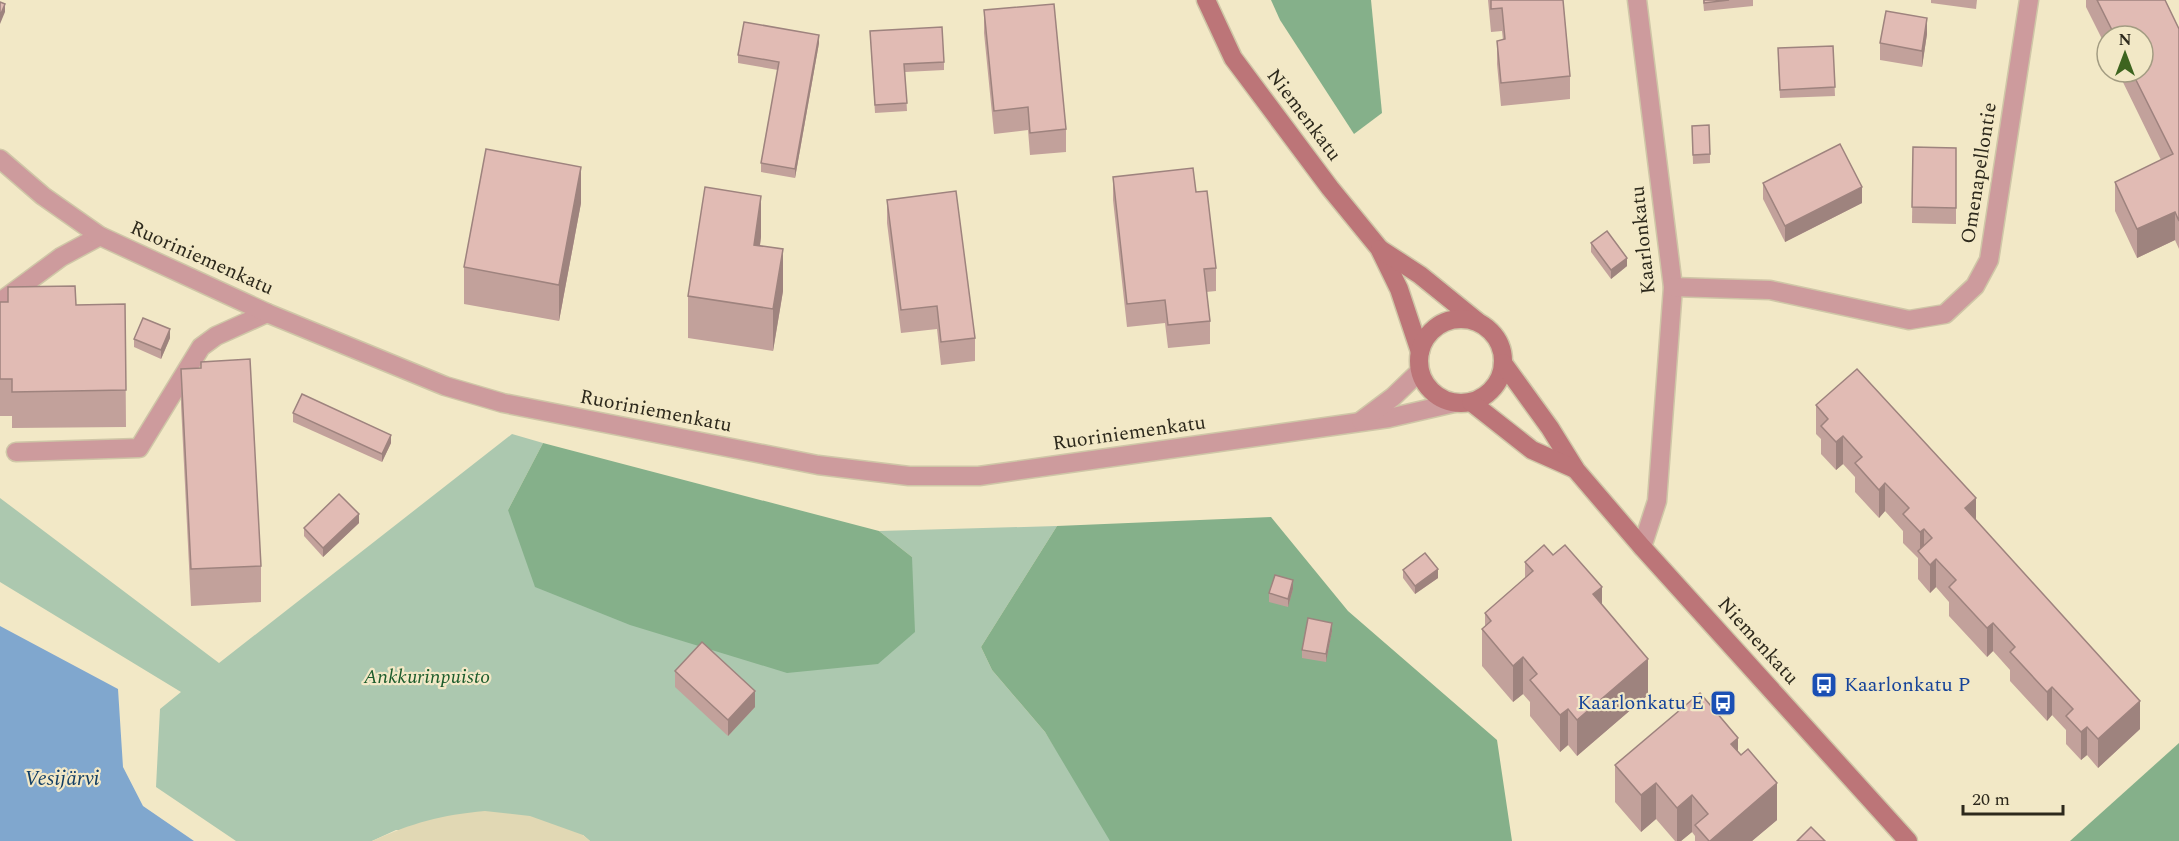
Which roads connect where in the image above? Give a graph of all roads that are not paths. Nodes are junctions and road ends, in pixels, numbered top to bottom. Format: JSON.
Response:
{"nodes":[{"id":1,"x":1206,"y":0,"type":"edge"},
{"id":2,"x":1637,"y":0,"type":"edge"},
{"id":3,"x":2029,"y":0,"type":"edge"},
{"id":4,"x":0,"y":159,"type":"edge"},
{"id":5,"x":100,"y":236,"type":"junction"},
{"id":6,"x":1379,"y":249,"type":"junction"},
{"id":7,"x":1673,"y":288,"type":"junction"},
{"id":8,"x":0,"y":302,"type":"edge"},
{"id":9,"x":267,"y":313,"type":"junction"},
{"id":10,"x":1479,"y":323,"type":"junction"},
{"id":11,"x":1420,"y":352,"type":"junction"},
{"id":12,"x":1503,"y":363,"type":"junction"},
{"id":13,"x":1420,"y":371,"type":"junction"},
{"id":14,"x":1463,"y":403,"type":"junction"},
{"id":15,"x":1359,"y":422,"type":"junction"},
{"id":16,"x":16,"y":452,"type":"dead end"},
{"id":17,"x":1576,"y":470,"type":"junction"},
{"id":18,"x":1642,"y":547,"type":"junction"},
{"id":19,"x":1908,"y":841,"type":"edge"}],
"edges":[{"from":1,"to":6,"type":"street","name":"Niemenkatu"},
{"from":2,"to":7,"type":"street","name":"Kaarlonkatu"},
{"from":3,"to":7,"type":"street","name":"Omenapellontie"},
{"from":4,"to":5,"type":"street","name":"Ruoriniemenkatu"},
{"from":5,"to":8,"type":"street"},
{"from":5,"to":9,"type":"street","name":"Ruoriniemenkatu"},
{"from":6,"to":10,"type":"street","name":"Niemenkatu"},
{"from":6,"to":11,"type":"street","name":"Niemenkatu"},
{"from":7,"to":18,"type":"street","name":"Kaarlonkatu"},
{"from":9,"to":15,"type":"street","name":"Ruoriniemenkatu"},
{"from":9,"to":16,"type":"street"},
{"from":10,"to":11,"type":"street"},
{"from":10,"to":12,"type":"street"},
{"from":11,"to":13,"type":"street"},
{"from":12,"to":14,"type":"street"},
{"from":12,"to":17,"type":"street","name":"Niemenkatu"},
{"from":13,"to":14,"type":"street"},
{"from":13,"to":15,"type":"street","name":"Ruoriniemenkatu"},
{"from":14,"to":15,"type":"street","name":"Ruoriniemenkatu"},
{"from":14,"to":17,"type":"street","name":"Niemenkatu"},
{"from":17,"to":18,"type":"street","name":"Niemenkatu"},
{"from":18,"to":19,"type":"street","name":"Niemenkatu"}]}
